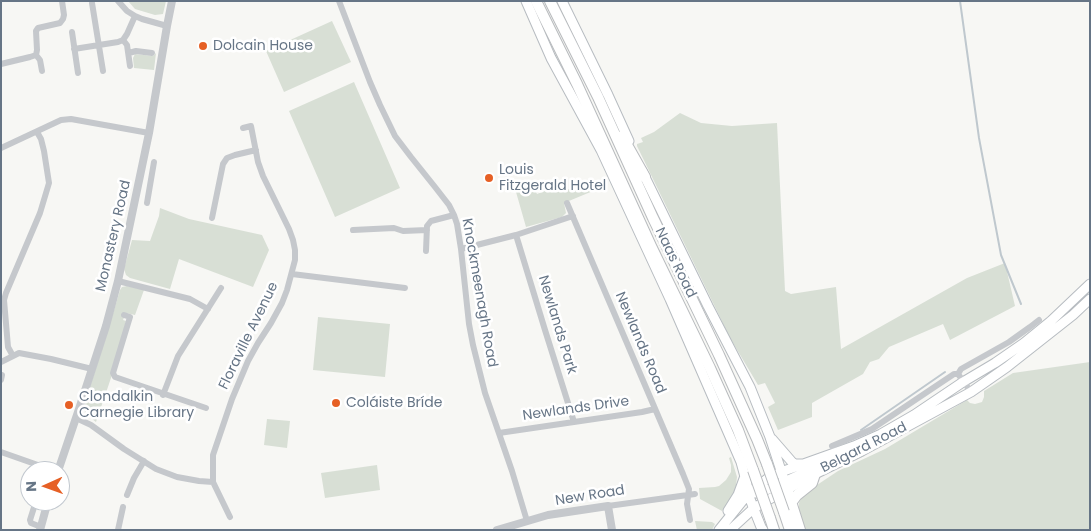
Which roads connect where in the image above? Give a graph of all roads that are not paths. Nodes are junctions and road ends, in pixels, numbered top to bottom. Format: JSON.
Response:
{"nodes":[{"id":1,"x":62,"y":1,"type":"edge"},
{"id":2,"x":118,"y":1,"type":"edge"},
{"id":3,"x":172,"y":1,"type":"edge"},
{"id":4,"x":339,"y":1,"type":"edge"},
{"id":5,"x":526,"y":1,"type":"edge"},
{"id":6,"x":536,"y":1,"type":"edge"},
{"id":7,"x":550,"y":1,"type":"edge"},
{"id":8,"x":562,"y":1,"type":"edge"},
{"id":9,"x":92,"y":4,"type":"dead end"},
{"id":10,"x":135,"y":16,"type":"junction"},
{"id":11,"x":546,"y":23,"type":"junction"},
{"id":12,"x":167,"y":26,"type":"junction"},
{"id":13,"x":72,"y":32,"type":"dead end"},
{"id":14,"x":123,"y":40,"type":"junction"},
{"id":15,"x":99,"y":45,"type":"junction"},
{"id":16,"x":74,"y":48,"type":"junction"},
{"id":17,"x":129,"y":53,"type":"junction"},
{"id":18,"x":152,"y":53,"type":"dead end"},
{"id":19,"x":36,"y":55,"type":"junction"},
{"id":20,"x":1,"y":64,"type":"edge"},
{"id":21,"x":130,"y":66,"type":"dead end"},
{"id":22,"x":42,"y":71,"type":"dead end"},
{"id":23,"x":103,"y":71,"type":"dead end"},
{"id":24,"x":78,"y":73,"type":"dead end"},
{"id":25,"x":598,"y":97,"type":"junction"},
{"id":26,"x":243,"y":128,"type":"dead end"},
{"id":27,"x":37,"y":132,"type":"junction"},
{"id":28,"x":149,"y":133,"type":"junction"},
{"id":29,"x":1,"y":148,"type":"edge"},
{"id":30,"x":256,"y":150,"type":"junction"},
{"id":31,"x":600,"y":150,"type":"junction"},
{"id":32,"x":154,"y":162,"type":"dead end"},
{"id":33,"x":645,"y":177,"type":"junction"},
{"id":34,"x":138,"y":186,"type":"junction"},
{"id":35,"x":150,"y":188,"type":"junction"},
{"id":36,"x":567,"y":202,"type":"dead end"},
{"id":37,"x":147,"y":203,"type":"dead end"},
{"id":38,"x":454,"y":215,"type":"junction"},
{"id":39,"x":572,"y":216,"type":"junction"},
{"id":40,"x":212,"y":218,"type":"dead end"},
{"id":41,"x":353,"y":230,"type":"dead end"},
{"id":42,"x":426,"y":230,"type":"junction"},
{"id":43,"x":516,"y":234,"type":"junction"},
{"id":44,"x":461,"y":249,"type":"junction"},
{"id":45,"x":426,"y":251,"type":"dead end"},
{"id":46,"x":292,"y":274,"type":"junction"},
{"id":47,"x":118,"y":281,"type":"junction"},
{"id":48,"x":1090,"y":284,"type":"edge"},
{"id":49,"x":221,"y":288,"type":"dead end"},
{"id":50,"x":405,"y":288,"type":"dead end"},
{"id":51,"x":4,"y":293,"type":"edge"},
{"id":52,"x":1090,"y":299,"type":"edge"},
{"id":53,"x":208,"y":309,"type":"junction"},
{"id":54,"x":124,"y":316,"type":"dead end"},
{"id":55,"x":1039,"y":320,"type":"dead end"},
{"id":56,"x":13,"y":356,"type":"junction"},
{"id":57,"x":1,"y":362,"type":"edge"},
{"id":58,"x":1007,"y":367,"type":"junction"},
{"id":59,"x":92,"y":369,"type":"junction"},
{"id":60,"x":960,"y":378,"type":"junction"},
{"id":61,"x":971,"y":392,"type":"junction"},
{"id":62,"x":163,"y":394,"type":"junction"},
{"id":63,"x":206,"y":408,"type":"dead end"},
{"id":64,"x":655,"y":408,"type":"junction"},
{"id":65,"x":925,"y":409,"type":"junction"},
{"id":66,"x":76,"y":418,"type":"junction"},
{"id":67,"x":574,"y":422,"type":"junction"},
{"id":68,"x":499,"y":433,"type":"junction"},
{"id":69,"x":770,"y":437,"type":"junction"},
{"id":70,"x":832,"y":446,"type":"dead end"},
{"id":71,"x":1,"y":452,"type":"edge"},
{"id":72,"x":852,"y":455,"type":"junction"},
{"id":73,"x":24,"y":461,"type":"edge"},
{"id":74,"x":60,"y":461,"type":"edge"},
{"id":75,"x":144,"y":461,"type":"junction"},
{"id":76,"x":806,"y":464,"type":"junction"},
{"id":77,"x":781,"y":472,"type":"junction"},
{"id":78,"x":814,"y":474,"type":"junction"},
{"id":79,"x":213,"y":482,"type":"junction"},
{"id":80,"x":751,"y":485,"type":"junction"},
{"id":81,"x":786,"y":486,"type":"junction"},
{"id":82,"x":692,"y":494,"type":"junction"},
{"id":83,"x":127,"y":495,"type":"dead end"},
{"id":84,"x":792,"y":504,"type":"junction"},
{"id":85,"x":608,"y":506,"type":"junction"},
{"id":86,"x":756,"y":507,"type":"junction"},
{"id":87,"x":123,"y":508,"type":"dead end"},
{"id":88,"x":33,"y":511,"type":"edge"},
{"id":89,"x":45,"y":511,"type":"edge"},
{"id":90,"x":230,"y":517,"type":"dead end"},
{"id":91,"x":742,"y":519,"type":"junction"},
{"id":92,"x":690,"y":520,"type":"dead end"},
{"id":93,"x":527,"y":521,"type":"junction"},
{"id":94,"x":758,"y":521,"type":"junction"},
{"id":95,"x":40,"y":529,"type":"edge"},
{"id":96,"x":502,"y":529,"type":"edge"},
{"id":97,"x":118,"y":530,"type":"edge"},
{"id":98,"x":612,"y":530,"type":"edge"},
{"id":99,"x":718,"y":530,"type":"edge"},
{"id":100,"x":730,"y":530,"type":"edge"},
{"id":101,"x":764,"y":530,"type":"edge"},
{"id":102,"x":774,"y":530,"type":"edge"},
{"id":103,"x":790,"y":530,"type":"edge"},
{"id":104,"x":800,"y":530,"type":"edge"}],
"edges":[{"from":1,"to":19,"type":"street"},
{"from":2,"to":10,"type":"street"},
{"from":3,"to":12,"type":"street","name":"Monastery Road"},
{"from":4,"to":38,"type":"street","name":"Knockmeenagh Road"},
{"from":5,"to":31,"type":"main road","name":"Naas Road"},
{"from":6,"to":11,"type":"highway","name":"Naas Road"},
{"from":7,"to":25,"type":"highway","name":"Naas Road"},
{"from":8,"to":33,"type":"main road"},
{"from":9,"to":15,"type":"street"},
{"from":10,"to":12,"type":"street"},
{"from":10,"to":14,"type":"street"},
{"from":11,"to":31,"type":"highway"},
{"from":11,"to":80,"type":"highway","name":"Naas Road"},
{"from":12,"to":28,"type":"street","name":"Monastery Road"},
{"from":13,"to":16,"type":"street"},
{"from":14,"to":15,"type":"street"},
{"from":14,"to":17,"type":"street"},
{"from":15,"to":16,"type":"street"},
{"from":15,"to":23,"type":"street"},
{"from":16,"to":24,"type":"street"},
{"from":17,"to":18,"type":"street"},
{"from":17,"to":21,"type":"street"},
{"from":19,"to":20,"type":"street"},
{"from":19,"to":22,"type":"street"},
{"from":25,"to":33,"type":"highway"},
{"from":25,"to":103,"type":"highway","name":"Naas Road","bridge":true},
{"from":26,"to":30,"type":"street","name":"Floraville Avenue"},
{"from":27,"to":28,"type":"street"},
{"from":27,"to":29,"type":"street"},
{"from":27,"to":51,"type":"street"},
{"from":28,"to":34,"type":"street","name":"Monastery Road"},
{"from":30,"to":40,"type":"street"},
{"from":30,"to":46,"type":"street","name":"Floraville Avenue"},
{"from":31,"to":80,"type":"main road","name":"Naas Road"},
{"from":32,"to":35,"type":"street"},
{"from":33,"to":69,"type":"main road"},
{"from":34,"to":35,"type":"street"},
{"from":34,"to":47,"type":"street","name":"Monastery Road"},
{"from":35,"to":37,"type":"street"},
{"from":36,"to":39,"type":"street","name":"Newlands Road"},
{"from":38,"to":42,"type":"street"},
{"from":38,"to":44,"type":"street","name":"Knockmeenagh Road"},
{"from":39,"to":43,"type":"street"},
{"from":39,"to":64,"type":"street","name":"Newlands Road"},
{"from":41,"to":42,"type":"street"},
{"from":42,"to":45,"type":"street"},
{"from":43,"to":44,"type":"street"},
{"from":43,"to":67,"type":"street","name":"Newlands Park"},
{"from":44,"to":68,"type":"street","name":"Knockmeenagh Road"},
{"from":46,"to":50,"type":"street"},
{"from":46,"to":79,"type":"street","name":"Floraville Avenue"},
{"from":47,"to":53,"type":"street"},
{"from":47,"to":59,"type":"street","name":"Monastery Road"},
{"from":48,"to":60,"type":"main road","name":"Belgard Road"},
{"from":49,"to":53,"type":"street"},
{"from":51,"to":56,"type":"street"},
{"from":52,"to":58,"type":"main road","name":"Belgard Road"},
{"from":53,"to":62,"type":"street"},
{"from":54,"to":62,"type":"street"},
{"from":55,"to":60,"type":"street","name":"Belgard Road"},
{"from":56,"to":57,"type":"street"},
{"from":56,"to":59,"type":"street"},
{"from":58,"to":60,"type":"main road","name":"Belgard Road"},
{"from":58,"to":61,"type":"main road","name":"Belgard Road"},
{"from":59,"to":66,"type":"street","name":"Monastery Road"},
{"from":60,"to":61,"type":"street"},
{"from":60,"to":65,"type":"main road","name":"Belgard Road"},
{"from":60,"to":70,"type":"street","name":"Belgard Road"},
{"from":61,"to":65,"type":"main road","name":"Belgard Road"},
{"from":61,"to":72,"type":"main road","name":"Belgard Road"},
{"from":62,"to":63,"type":"street"},
{"from":64,"to":67,"type":"street","name":"Newlands Drive"},
{"from":64,"to":82,"type":"street","name":"Newlands Road"},
{"from":65,"to":76,"type":"main road","name":"Belgard Road"},
{"from":66,"to":74,"type":"street","name":"Monastery Road"},
{"from":66,"to":75,"type":"street"},
{"from":67,"to":68,"type":"street","name":"Newlands Drive"},
{"from":68,"to":93,"type":"street","name":"Knockmeenagh Road"},
{"from":69,"to":76,"type":"main road"},
{"from":69,"to":77,"type":"main road"},
{"from":71,"to":73,"type":"street"},
{"from":72,"to":78,"type":"main road","name":"Belgard Road"},
{"from":72,"to":81,"type":"main road"},
{"from":75,"to":79,"type":"street"},
{"from":75,"to":83,"type":"street"},
{"from":76,"to":77,"type":"main road","name":"Belgard Road"},
{"from":77,"to":80,"type":"main road","name":"Belgard Road"},
{"from":77,"to":81,"type":"main road"},
{"from":78,"to":81,"type":"main road","name":"Belgard Road"},
{"from":78,"to":84,"type":"highway"},
{"from":79,"to":90,"type":"street","name":"Floraville Avenue"},
{"from":80,"to":81,"type":"main road"},
{"from":80,"to":86,"type":"main road"},
{"from":80,"to":99,"type":"main road"},
{"from":80,"to":99,"type":"main road"},
{"from":80,"to":102,"type":"highway","name":"Naas Road","bridge":true},
{"from":81,"to":84,"type":"highway"},
{"from":81,"to":86,"type":"main road","name":"Belgard Road"},
{"from":82,"to":85,"type":"street","name":"New Road"},
{"from":82,"to":92,"type":"street","name":"Newlands Road"},
{"from":84,"to":104,"type":"highway"},
{"from":85,"to":93,"type":"street","name":"New Road"},
{"from":85,"to":98,"type":"street"},
{"from":86,"to":91,"type":"main road","name":"Belgard Road"},
{"from":86,"to":94,"type":"main road"},
{"from":86,"to":101,"type":"main road"},
{"from":87,"to":97,"type":"street"},
{"from":88,"to":95,"type":"street"},
{"from":89,"to":95,"type":"street"},
{"from":91,"to":94,"type":"main road"},
{"from":91,"to":100,"type":"main road","name":"Belgard Road"},
{"from":93,"to":96,"type":"street","name":"New Road"},
{"from":94,"to":101,"type":"main road"}]}
